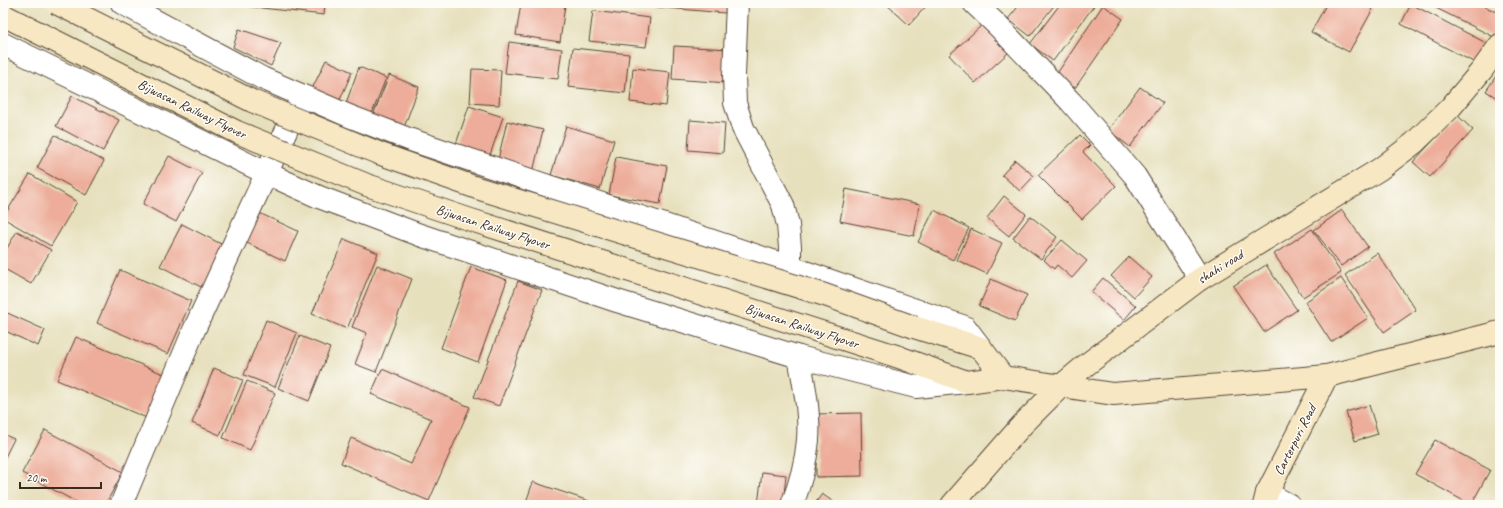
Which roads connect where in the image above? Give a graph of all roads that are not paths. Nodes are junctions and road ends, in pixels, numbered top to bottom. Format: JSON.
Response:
{"nodes":[{"id":1,"x":56,"y":3,"type":"edge"},
{"id":2,"x":738,"y":3,"type":"edge"},
{"id":3,"x":974,"y":3,"type":"edge"},
{"id":4,"x":133,"y":5,"type":"edge"},
{"id":5,"x":3,"y":15,"type":"edge"},
{"id":6,"x":3,"y":44,"type":"edge"},
{"id":7,"x":1500,"y":45,"type":"edge"},
{"id":8,"x":302,"y":96,"type":"junction"},
{"id":9,"x":266,"y":173,"type":"junction"},
{"id":10,"x":790,"y":267,"type":"junction"},
{"id":11,"x":1200,"y":278,"type":"junction"},
{"id":12,"x":1500,"y":332,"type":"edge"},
{"id":13,"x":981,"y":348,"type":"junction"},
{"id":14,"x":799,"y":357,"type":"junction"},
{"id":15,"x":1327,"y":376,"type":"junction"},
{"id":16,"x":1003,"y":377,"type":"junction"},
{"id":17,"x":967,"y":382,"type":"junction"},
{"id":18,"x":1061,"y":386,"type":"junction"},
{"id":19,"x":1266,"y":499,"type":"edge"},
{"id":20,"x":122,"y":505,"type":"edge"},
{"id":21,"x":792,"y":505,"type":"edge"},
{"id":22,"x":952,"y":505,"type":"edge"},
{"id":23,"x":1289,"y":505,"type":"edge"}],
"edges":[{"from":1,"to":13,"type":"main road","bridge":true},
{"from":2,"to":10,"type":"street"},
{"from":3,"to":11,"type":"street"},
{"from":4,"to":8,"type":"street"},
{"from":5,"to":17,"type":"main road","name":"Bijwasan Railway Flyover","bridge":true},
{"from":6,"to":9,"type":"street"},
{"from":7,"to":11,"type":"main road","name":"shahi road"},
{"from":8,"to":9,"type":"street"},
{"from":8,"to":10,"type":"street"},
{"from":9,"to":14,"type":"street"},
{"from":9,"to":20,"type":"street"},
{"from":10,"to":13,"type":"street"},
{"from":11,"to":18,"type":"main road","name":"shahi road"},
{"from":12,"to":15,"type":"main road","name":"Bijwasan Railway Flyover"},
{"from":13,"to":16,"type":"main road"},
{"from":14,"to":17,"type":"street"},
{"from":14,"to":21,"type":"street"},
{"from":15,"to":18,"type":"main road","name":"Bijwasan Railway Flyover"},
{"from":15,"to":19,"type":"main road","name":"Carterpuri Road"},
{"from":16,"to":17,"type":"main road","name":"Bijwasan Railway Flyover"},
{"from":16,"to":18,"type":"main road","name":"Bijwasan Railway Flyover"},
{"from":18,"to":22,"type":"main road","name":"shahi road"},
{"from":19,"to":23,"type":"street"}]}
